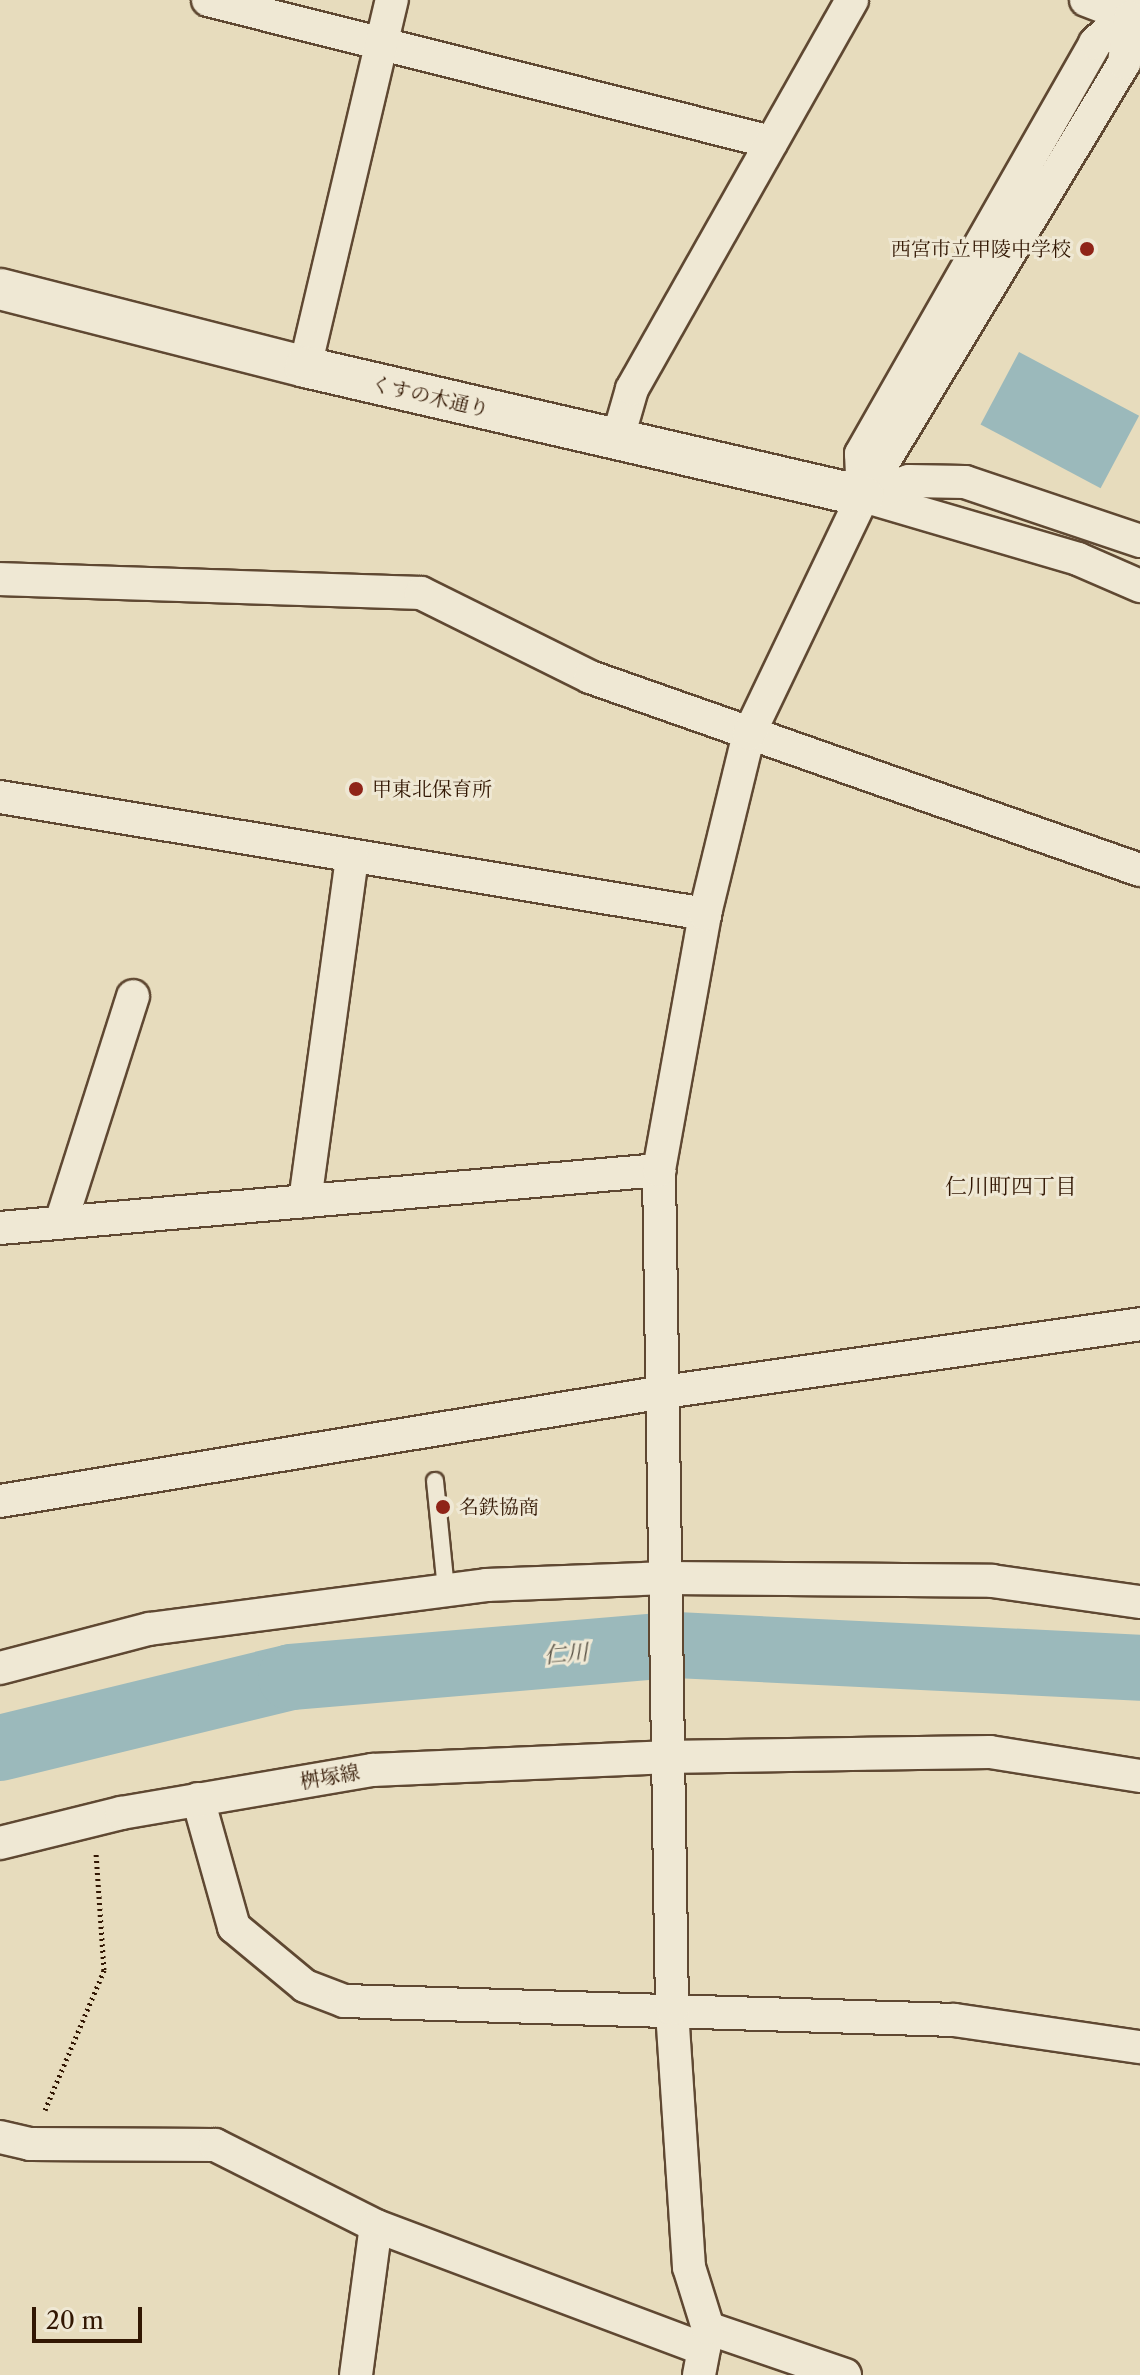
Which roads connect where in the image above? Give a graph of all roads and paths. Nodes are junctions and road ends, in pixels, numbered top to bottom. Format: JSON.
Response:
{"nodes":[{"id":1,"x":208,"y":0,"type":"edge"},
{"id":2,"x":392,"y":0,"type":"edge"},
{"id":3,"x":852,"y":0,"type":"edge"},
{"id":4,"x":1086,"y":0,"type":"edge"},
{"id":5,"x":1135,"y":10,"type":"edge"},
{"id":6,"x":380,"y":42,"type":"junction"},
{"id":7,"x":771,"y":142,"type":"junction"},
{"id":8,"x":0,"y":289,"type":"edge"},
{"id":9,"x":305,"y":367,"type":"junction"},
{"id":10,"x":617,"y":441,"type":"junction"},
{"id":11,"x":863,"y":496,"type":"junction"},
{"id":12,"x":1140,"y":541,"type":"edge"},
{"id":13,"x":0,"y":579,"type":"edge"},
{"id":14,"x":1140,"y":586,"type":"edge"},
{"id":15,"x":749,"y":734,"type":"junction"},
{"id":16,"x":0,"y":797,"type":"edge"},
{"id":17,"x":352,"y":856,"type":"junction"},
{"id":18,"x":1140,"y":870,"type":"edge"},
{"id":19,"x":705,"y":914,"type":"junction"},
{"id":20,"x":133,"y":996,"type":"dead end"},
{"id":21,"x":659,"y":1170,"type":"junction"},
{"id":22,"x":305,"y":1201,"type":"junction"},
{"id":23,"x":61,"y":1222,"type":"junction"},
{"id":24,"x":0,"y":1228,"type":"edge"},
{"id":25,"x":1140,"y":1324,"type":"edge"},
{"id":26,"x":664,"y":1392,"type":"junction"},
{"id":27,"x":435,"y":1481,"type":"dead end"},
{"id":28,"x":0,"y":1501,"type":"edge"},
{"id":29,"x":668,"y":1578,"type":"junction"},
{"id":30,"x":446,"y":1590,"type":"junction"},
{"id":31,"x":1140,"y":1602,"type":"edge"},
{"id":32,"x":0,"y":1668,"type":"edge"},
{"id":33,"x":665,"y":1757,"type":"junction"},
{"id":34,"x":1140,"y":1776,"type":"edge"},
{"id":35,"x":198,"y":1799,"type":"junction"},
{"id":36,"x":93,"y":1820,"type":"junction"},
{"id":37,"x":0,"y":1843,"type":"edge"},
{"id":38,"x":672,"y":2009,"type":"junction"},
{"id":39,"x":1140,"y":2047,"type":"edge"},
{"id":40,"x":15,"y":2140,"type":"edge"},
{"id":41,"x":376,"y":2226,"type":"junction"},
{"id":42,"x":704,"y":2350,"type":"edge"},
{"id":43,"x":356,"y":2375,"type":"edge"},
{"id":44,"x":845,"y":2375,"type":"edge"}],
"edges":[{"from":1,"to":6,"type":"street"},
{"from":2,"to":6,"type":"street"},
{"from":3,"to":7,"type":"street"},
{"from":4,"to":5,"type":"street"},
{"from":5,"to":11,"type":"street"},
{"from":6,"to":7,"type":"street"},
{"from":6,"to":9,"type":"street"},
{"from":7,"to":10,"type":"street"},
{"from":8,"to":9,"type":"street","name":"くすの木通り"},
{"from":9,"to":10,"type":"street","name":"くすの木通り"},
{"from":10,"to":11,"type":"street","name":"くすの木通り"},
{"from":11,"to":12,"type":"street"},
{"from":11,"to":14,"type":"street","name":"くすの木通り"},
{"from":11,"to":15,"type":"street"},
{"from":13,"to":15,"type":"street"},
{"from":15,"to":18,"type":"street"},
{"from":15,"to":19,"type":"street"},
{"from":16,"to":17,"type":"street"},
{"from":17,"to":19,"type":"street"},
{"from":17,"to":22,"type":"street"},
{"from":19,"to":21,"type":"street"},
{"from":20,"to":23,"type":"street"},
{"from":21,"to":22,"type":"street"},
{"from":21,"to":26,"type":"street"},
{"from":22,"to":23,"type":"street"},
{"from":23,"to":24,"type":"street"},
{"from":25,"to":26,"type":"street"},
{"from":26,"to":28,"type":"street"},
{"from":26,"to":29,"type":"street"},
{"from":27,"to":30,"type":"lane"},
{"from":29,"to":30,"type":"street"},
{"from":29,"to":31,"type":"street"},
{"from":29,"to":33,"type":"street"},
{"from":30,"to":32,"type":"street"},
{"from":33,"to":34,"type":"street","name":"桝塚線"},
{"from":33,"to":35,"type":"street","name":"桝塚線"},
{"from":33,"to":38,"type":"street"},
{"from":35,"to":36,"type":"street","name":"桝塚線"},
{"from":35,"to":38,"type":"street"},
{"from":36,"to":37,"type":"street","name":"桝塚線"},
{"from":36,"to":40,"type":"path"},
{"from":38,"to":39,"type":"street"},
{"from":38,"to":42,"type":"street"},
{"from":40,"to":41,"type":"street"},
{"from":41,"to":42,"type":"street"},
{"from":41,"to":43,"type":"street"},
{"from":42,"to":44,"type":"street"}]}
